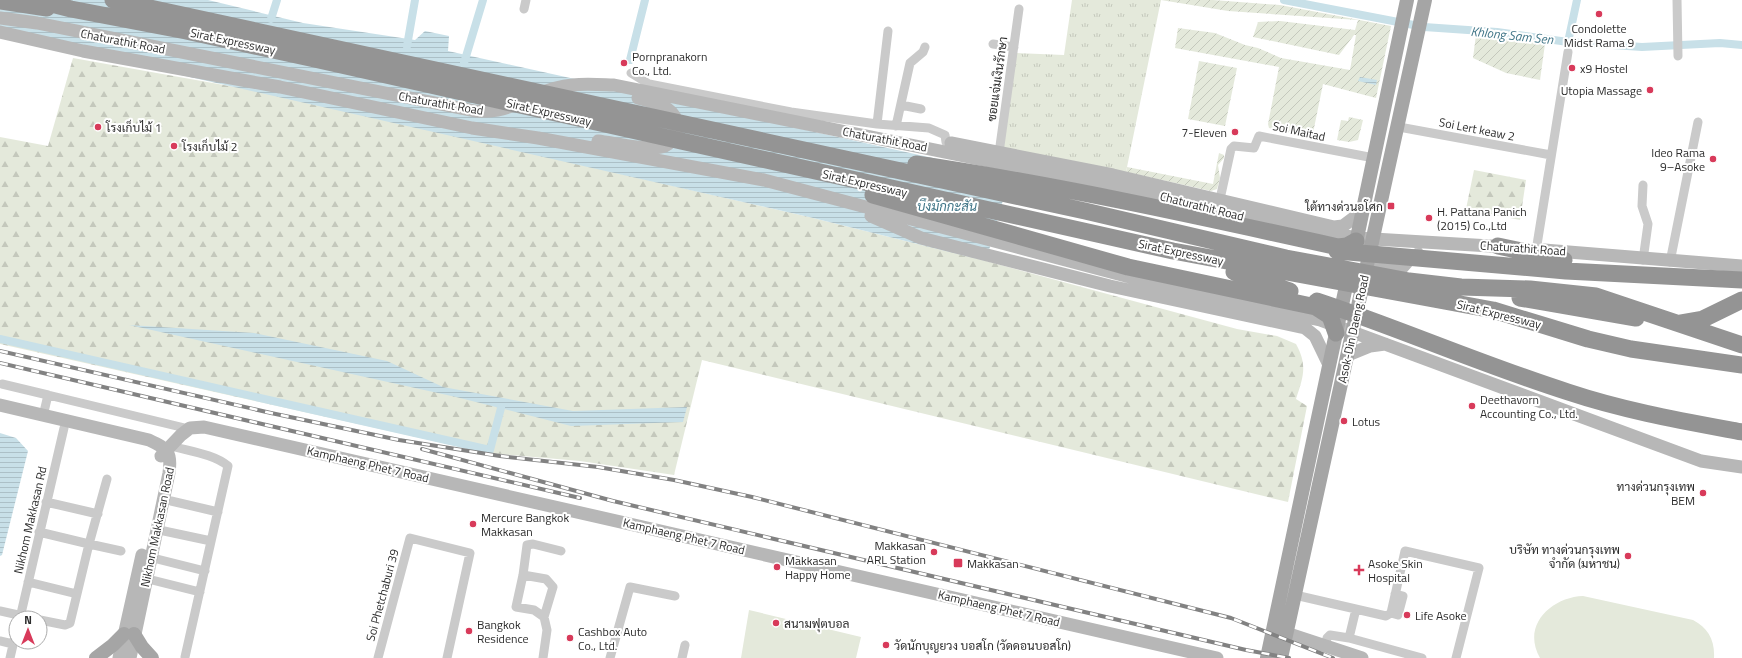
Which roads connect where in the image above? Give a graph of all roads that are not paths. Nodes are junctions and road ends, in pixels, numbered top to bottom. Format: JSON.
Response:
{"nodes":[{"id":1,"x":36,"y":0,"type":"edge"},
{"id":2,"x":113,"y":0,"type":"edge"},
{"id":3,"x":1407,"y":0,"type":"edge"},
{"id":4,"x":1677,"y":0,"type":"edge"},
{"id":5,"x":0,"y":1,"type":"edge"},
{"id":6,"x":1425,"y":1,"type":"edge"},
{"id":7,"x":0,"y":9,"type":"edge"},
{"id":8,"x":72,"y":9,"type":"junction"},
{"id":9,"x":1019,"y":9,"type":"dead end"},
{"id":10,"x":0,"y":18,"type":"edge"},
{"id":11,"x":37,"y":23,"type":"junction"},
{"id":12,"x":888,"y":31,"type":"dead end"},
{"id":13,"x":0,"y":32,"type":"edge"},
{"id":14,"x":993,"y":44,"type":"dead end"},
{"id":15,"x":925,"y":47,"type":"dead end"},
{"id":16,"x":1014,"y":47,"type":"junction"},
{"id":17,"x":1568,"y":52,"type":"dead end"},
{"id":18,"x":1677,"y":54,"type":"dead end"},
{"id":19,"x":631,"y":73,"type":"dead end"},
{"id":20,"x":603,"y":85,"type":"junction"},
{"id":21,"x":901,"y":105,"type":"junction"},
{"id":22,"x":921,"y":109,"type":"dead end"},
{"id":23,"x":1698,"y":122,"type":"dead end"},
{"id":24,"x":877,"y":124,"type":"junction"},
{"id":25,"x":896,"y":126,"type":"junction"},
{"id":26,"x":1399,"y":127,"type":"junction"},
{"id":27,"x":856,"y":133,"type":"junction"},
{"id":28,"x":538,"y":138,"type":"junction"},
{"id":29,"x":946,"y":142,"type":"junction"},
{"id":30,"x":790,"y":147,"type":"junction"},
{"id":31,"x":999,"y":152,"type":"junction"},
{"id":32,"x":741,"y":155,"type":"junction"},
{"id":33,"x":1551,"y":155,"type":"junction"},
{"id":34,"x":1374,"y":158,"type":"junction"},
{"id":35,"x":1644,"y":185,"type":"dead end"},
{"id":36,"x":829,"y":199,"type":"junction"},
{"id":37,"x":1220,"y":199,"type":"junction"},
{"id":38,"x":1363,"y":211,"type":"junction"},
{"id":39,"x":1182,"y":233,"type":"junction"},
{"id":40,"x":1356,"y":241,"type":"junction"},
{"id":41,"x":1498,"y":246,"type":"junction"},
{"id":42,"x":1371,"y":250,"type":"junction"},
{"id":43,"x":1173,"y":251,"type":"junction"},
{"id":44,"x":1536,"y":251,"type":"junction"},
{"id":45,"x":1643,"y":260,"type":"junction"},
{"id":46,"x":1670,"y":262,"type":"junction"},
{"id":47,"x":1742,"y":266,"type":"edge"},
{"id":48,"x":1401,"y":269,"type":"junction"},
{"id":49,"x":1742,"y":280,"type":"edge"},
{"id":50,"x":1742,"y":300,"type":"edge"},
{"id":51,"x":1357,"y":313,"type":"junction"},
{"id":52,"x":1336,"y":333,"type":"junction"},
{"id":53,"x":1398,"y":341,"type":"junction"},
{"id":54,"x":1742,"y":345,"type":"edge"},
{"id":55,"x":1348,"y":356,"type":"junction"},
{"id":56,"x":1329,"y":365,"type":"junction"},
{"id":57,"x":1742,"y":365,"type":"edge"},
{"id":58,"x":2,"y":384,"type":"dead end"},
{"id":59,"x":48,"y":395,"type":"junction"},
{"id":60,"x":0,"y":405,"type":"edge"},
{"id":61,"x":0,"y":413,"type":"edge"},
{"id":62,"x":43,"y":416,"type":"junction"},
{"id":63,"x":64,"y":428,"type":"junction"},
{"id":64,"x":189,"y":429,"type":"junction"},
{"id":65,"x":1742,"y":432,"type":"edge"},
{"id":66,"x":166,"y":451,"type":"junction"},
{"id":67,"x":1742,"y":464,"type":"edge"},
{"id":68,"x":1742,"y":467,"type":"edge"},
{"id":69,"x":107,"y":479,"type":"dead end"},
{"id":70,"x":171,"y":501,"type":"dead end"},
{"id":71,"x":46,"y":502,"type":"junction"},
{"id":72,"x":218,"y":512,"type":"junction"},
{"id":73,"x":98,"y":514,"type":"junction"},
{"id":74,"x":164,"y":531,"type":"dead end"},
{"id":75,"x":40,"y":532,"type":"junction"},
{"id":76,"x":211,"y":541,"type":"junction"},
{"id":77,"x":89,"y":544,"type":"junction"},
{"id":78,"x":121,"y":551,"type":"dead end"},
{"id":79,"x":561,"y":551,"type":"dead end"},
{"id":80,"x":156,"y":560,"type":"dead end"},
{"id":81,"x":205,"y":571,"type":"junction"},
{"id":82,"x":523,"y":575,"type":"junction"},
{"id":83,"x":152,"y":580,"type":"dead end"},
{"id":84,"x":28,"y":582,"type":"junction"},
{"id":85,"x":200,"y":592,"type":"junction"},
{"id":86,"x":77,"y":594,"type":"junction"},
{"id":87,"x":1295,"y":595,"type":"junction"},
{"id":88,"x":675,"y":596,"type":"dead end"},
{"id":89,"x":1356,"y":609,"type":"junction"},
{"id":90,"x":22,"y":610,"type":"edge"},
{"id":91,"x":544,"y":617,"type":"junction"},
{"id":92,"x":48,"y":622,"type":"edge"},
{"id":93,"x":1286,"y":633,"type":"junction"},
{"id":94,"x":129,"y":634,"type":"junction"},
{"id":95,"x":1349,"y":638,"type":"junction"},
{"id":96,"x":685,"y":644,"type":"dead end"},
{"id":97,"x":1325,"y":646,"type":"junction"},
{"id":98,"x":185,"y":656,"type":"dead end"},
{"id":99,"x":96,"y":658,"type":"edge"},
{"id":100,"x":119,"y":658,"type":"edge"},
{"id":101,"x":130,"y":658,"type":"edge"},
{"id":102,"x":152,"y":658,"type":"edge"},
{"id":103,"x":378,"y":658,"type":"edge"},
{"id":104,"x":447,"y":658,"type":"edge"},
{"id":105,"x":543,"y":658,"type":"edge"},
{"id":106,"x":610,"y":658,"type":"edge"},
{"id":107,"x":682,"y":658,"type":"edge"},
{"id":108,"x":1217,"y":658,"type":"edge"},
{"id":109,"x":1267,"y":658,"type":"edge"},
{"id":110,"x":1281,"y":658,"type":"edge"},
{"id":111,"x":1362,"y":658,"type":"edge"},
{"id":112,"x":1422,"y":658,"type":"edge"},
{"id":113,"x":1456,"y":658,"type":"edge"}],
"edges":[{"from":1,"to":8,"type":"highway","name":"Sirat Expressway"},
{"from":2,"to":30,"type":"highway","name":"Sirat Expressway"},
{"from":3,"to":34,"type":"main road","name":"Asok-Din Daeng Road"},
{"from":4,"to":18,"type":"street"},
{"from":5,"to":8,"type":"highway"},
{"from":6,"to":26,"type":"main road","name":"Asok-Din Daeng Road"},
{"from":7,"to":11,"type":"main road","name":"Chaturathit Road"},
{"from":8,"to":32,"type":"highway","name":"Sirat Expressway"},
{"from":9,"to":16,"type":"street","name":"ซอยแจ่มเงินรักษา"},
{"from":10,"to":11,"type":"main road","name":"Chaturathit Road"},
{"from":11,"to":20,"type":"main road","name":"Chaturathit Road"},
{"from":12,"to":24,"type":"street"},
{"from":13,"to":28,"type":"main road","name":"Chaturathit Road"},
{"from":14,"to":16,"type":"street"},
{"from":15,"to":21,"type":"street"},
{"from":16,"to":31,"type":"street","name":"ซอยแจ่มเงินรักษา"},
{"from":17,"to":33,"type":"street"},
{"from":19,"to":24,"type":"street"},
{"from":20,"to":27,"type":"main road","name":"Chaturathit Road"},
{"from":20,"to":28,"type":"main road"},
{"from":21,"to":22,"type":"street"},
{"from":21,"to":25,"type":"street"},
{"from":23,"to":46,"type":"street"},
{"from":24,"to":25,"type":"street"},
{"from":25,"to":29,"type":"street"},
{"from":26,"to":33,"type":"street","name":"Soi Lert keaw 2"},
{"from":26,"to":42,"type":"main road","name":"Asok-Din Daeng Road"},
{"from":27,"to":29,"type":"main road"},
{"from":27,"to":41,"type":"main road","name":"Chaturathit Road"},
{"from":28,"to":36,"type":"main road","name":"Chaturathit Road"},
{"from":29,"to":31,"type":"main road"},
{"from":30,"to":39,"type":"highway","name":"Sirat Expressway"},
{"from":30,"to":40,"type":"highway"},
{"from":31,"to":37,"type":"main road"},
{"from":32,"to":43,"type":"highway","name":"Sirat Expressway"},
{"from":32,"to":52,"type":"highway"},
{"from":33,"to":44,"type":"street"},
{"from":34,"to":37,"type":"street","name":"Soi Maitad"},
{"from":34,"to":38,"type":"main road","name":"Asok-Din Daeng Road"},
{"from":35,"to":45,"type":"street"},
{"from":36,"to":56,"type":"main road"},
{"from":36,"to":68,"type":"main road","name":"Chaturathit Road"},
{"from":37,"to":38,"type":"main road"},
{"from":38,"to":40,"type":"main road","name":"Asok-Din Daeng Road"},
{"from":39,"to":49,"type":"highway"},
{"from":39,"to":54,"type":"highway","name":"Sirat Expressway"},
{"from":40,"to":52,"type":"main road","name":"Asok-Din Daeng Road"},
{"from":41,"to":47,"type":"main road","name":"Chaturathit Road"},
{"from":41,"to":50,"type":"highway"},
{"from":42,"to":48,"type":"main road"},
{"from":42,"to":51,"type":"main road","name":"Asok-Din Daeng Road"},
{"from":43,"to":57,"type":"highway","name":"Sirat Expressway"},
{"from":43,"to":65,"type":"highway"},
{"from":44,"to":45,"type":"main road","name":"Chaturathit Road"},
{"from":44,"to":48,"type":"main road","name":"Chaturathit Road"},
{"from":45,"to":46,"type":"main road","name":"Chaturathit Road"},
{"from":46,"to":47,"type":"main road","name":"Chaturathit Road"},
{"from":48,"to":50,"type":"highway"},
{"from":51,"to":53,"type":"main road"},
{"from":51,"to":55,"type":"main road","name":"Asok-Din Daeng Road"},
{"from":52,"to":56,"type":"main road","name":"Asok-Din Daeng Road"},
{"from":53,"to":55,"type":"main road"},
{"from":53,"to":67,"type":"main road"},
{"from":55,"to":87,"type":"main road","name":"Asok-Din Daeng Road"},
{"from":56,"to":109,"type":"main road","name":"Asok-Din Daeng Road"},
{"from":58,"to":59,"type":"street"},
{"from":59,"to":62,"type":"street"},
{"from":59,"to":64,"type":"street"},
{"from":60,"to":62,"type":"main road","name":"Nikhom Makkasan Road"},
{"from":61,"to":63,"type":"main road","name":"Nikhom Makkasan Road"},
{"from":62,"to":66,"type":"main road","name":"Nikhom Makkasan Road"},
{"from":63,"to":66,"type":"main road","name":"Nikhom Makkasan Road"},
{"from":63,"to":71,"type":"street","name":"Nikhom Makkasan Rd"},
{"from":64,"to":66,"type":"main road"},
{"from":64,"to":108,"type":"main road","name":"Kamphaeng Phet 7 Road"},
{"from":66,"to":72,"type":"street"},
{"from":66,"to":94,"type":"main road","name":"Nikhom Makkasan Road"},
{"from":69,"to":73,"type":"street"},
{"from":70,"to":72,"type":"street"},
{"from":71,"to":73,"type":"street"},
{"from":71,"to":75,"type":"street","name":"Nikhom Makkasan Rd"},
{"from":72,"to":76,"type":"street"},
{"from":73,"to":77,"type":"street"},
{"from":74,"to":76,"type":"street"},
{"from":75,"to":77,"type":"street"},
{"from":75,"to":84,"type":"street","name":"Nikhom Makkasan Rd"},
{"from":76,"to":81,"type":"street"},
{"from":77,"to":78,"type":"street"},
{"from":77,"to":86,"type":"street"},
{"from":79,"to":82,"type":"street"},
{"from":80,"to":81,"type":"street"},
{"from":81,"to":85,"type":"street"},
{"from":82,"to":91,"type":"street"},
{"from":82,"to":91,"type":"street"},
{"from":83,"to":85,"type":"street"},
{"from":84,"to":86,"type":"street"},
{"from":84,"to":90,"type":"street","name":"Nikhom Makkasan Rd"},
{"from":85,"to":98,"type":"street"},
{"from":86,"to":92,"type":"street"},
{"from":87,"to":89,"type":"street"},
{"from":87,"to":93,"type":"main road","name":"Asok-Din Daeng Road"},
{"from":88,"to":106,"type":"street"},
{"from":89,"to":95,"type":"street"},
{"from":89,"to":113,"type":"street"},
{"from":91,"to":105,"type":"street"},
{"from":93,"to":97,"type":"main road"},
{"from":93,"to":110,"type":"main road","name":"Asok-Din Daeng Road"},
{"from":94,"to":99,"type":"main road"},
{"from":94,"to":100,"type":"main road","name":"Nikhom Makkasan Road"},
{"from":94,"to":101,"type":"main road","name":"Nikhom Makkasan Road"},
{"from":94,"to":102,"type":"main road"},
{"from":95,"to":97,"type":"street"},
{"from":95,"to":112,"type":"street"},
{"from":96,"to":107,"type":"street"},
{"from":97,"to":111,"type":"main road"},
{"from":103,"to":104,"type":"street","name":"Soi Phetchaburi 39"}]}
